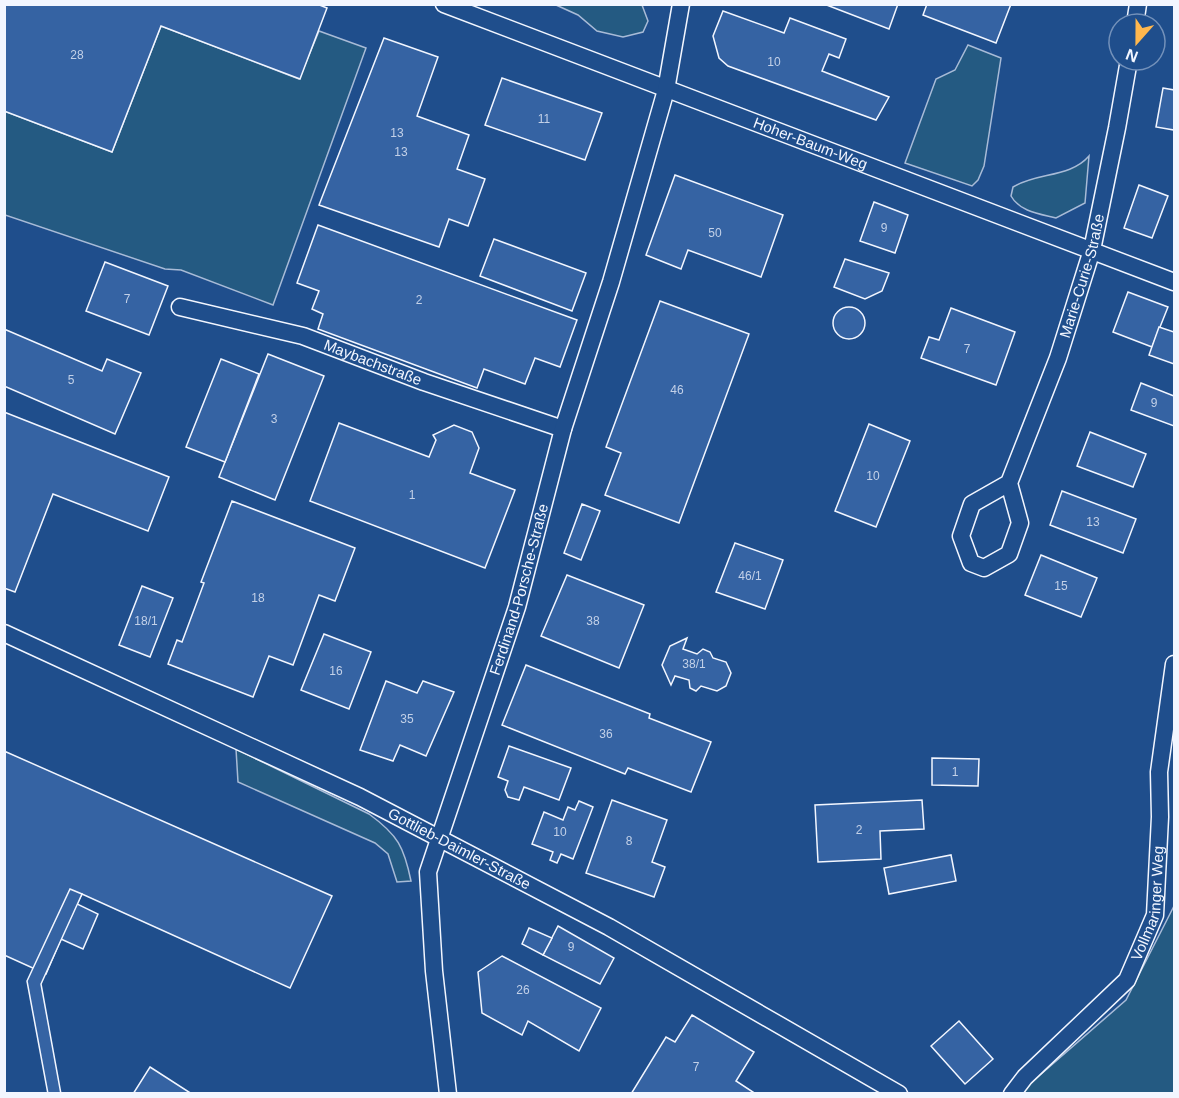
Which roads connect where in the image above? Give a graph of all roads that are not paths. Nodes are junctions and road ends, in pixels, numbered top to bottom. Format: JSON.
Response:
{"nodes":[{"id":1,"x":444,"y":4,"type":"edge"},
{"id":2,"x":681,"y":4,"type":"edge"},
{"id":3,"x":1127,"y":72,"type":"edge"},
{"id":4,"x":666,"y":90,"type":"junction"},
{"id":5,"x":1092,"y":250,"type":"junction"},
{"id":6,"x":1174,"y":282,"type":"edge"},
{"id":7,"x":180,"y":307,"type":"dead end"},
{"id":8,"x":563,"y":429,"type":"junction"},
{"id":9,"x":1009,"y":483,"type":"junction"},
{"id":10,"x":4,"y":633,"type":"edge"},
{"id":11,"x":1174,"y":664,"type":"edge"},
{"id":12,"x":440,"y":838,"type":"junction"},
{"id":13,"x":448,"y":1094,"type":"edge"},
{"id":14,"x":899,"y":1094,"type":"edge"},
{"id":15,"x":1012,"y":1094,"type":"edge"}],
"edges":[{"from":1,"to":4,"type":"street","name":"Hoher-Baum-Weg"},
{"from":2,"to":4,"type":"street","name":"Ferdinand-Porsche-Straße"},
{"from":3,"to":5,"type":"street","name":"Marie-Curie-Straße"},
{"from":4,"to":5,"type":"street","name":"Hoher-Baum-Weg"},
{"from":4,"to":8,"type":"street","name":"Ferdinand-Porsche-Straße"},
{"from":5,"to":6,"type":"street","name":"Hoher-Baum-Weg"},
{"from":5,"to":9,"type":"street","name":"Marie-Curie-Straße"},
{"from":7,"to":8,"type":"street","name":"Maybachstraße"},
{"from":8,"to":12,"type":"street","name":"Ferdinand-Porsche-Straße"},
{"from":9,"to":9,"type":"street"},
{"from":10,"to":12,"type":"street","name":"Gottlieb-Daimler-Straße"},
{"from":11,"to":15,"type":"street","name":"Vollmaringer Weg"},
{"from":12,"to":13,"type":"street","name":"Ferdinand-Porsche-Straße"},
{"from":12,"to":14,"type":"street","name":"Gottlieb-Daimler-Straße"}]}
